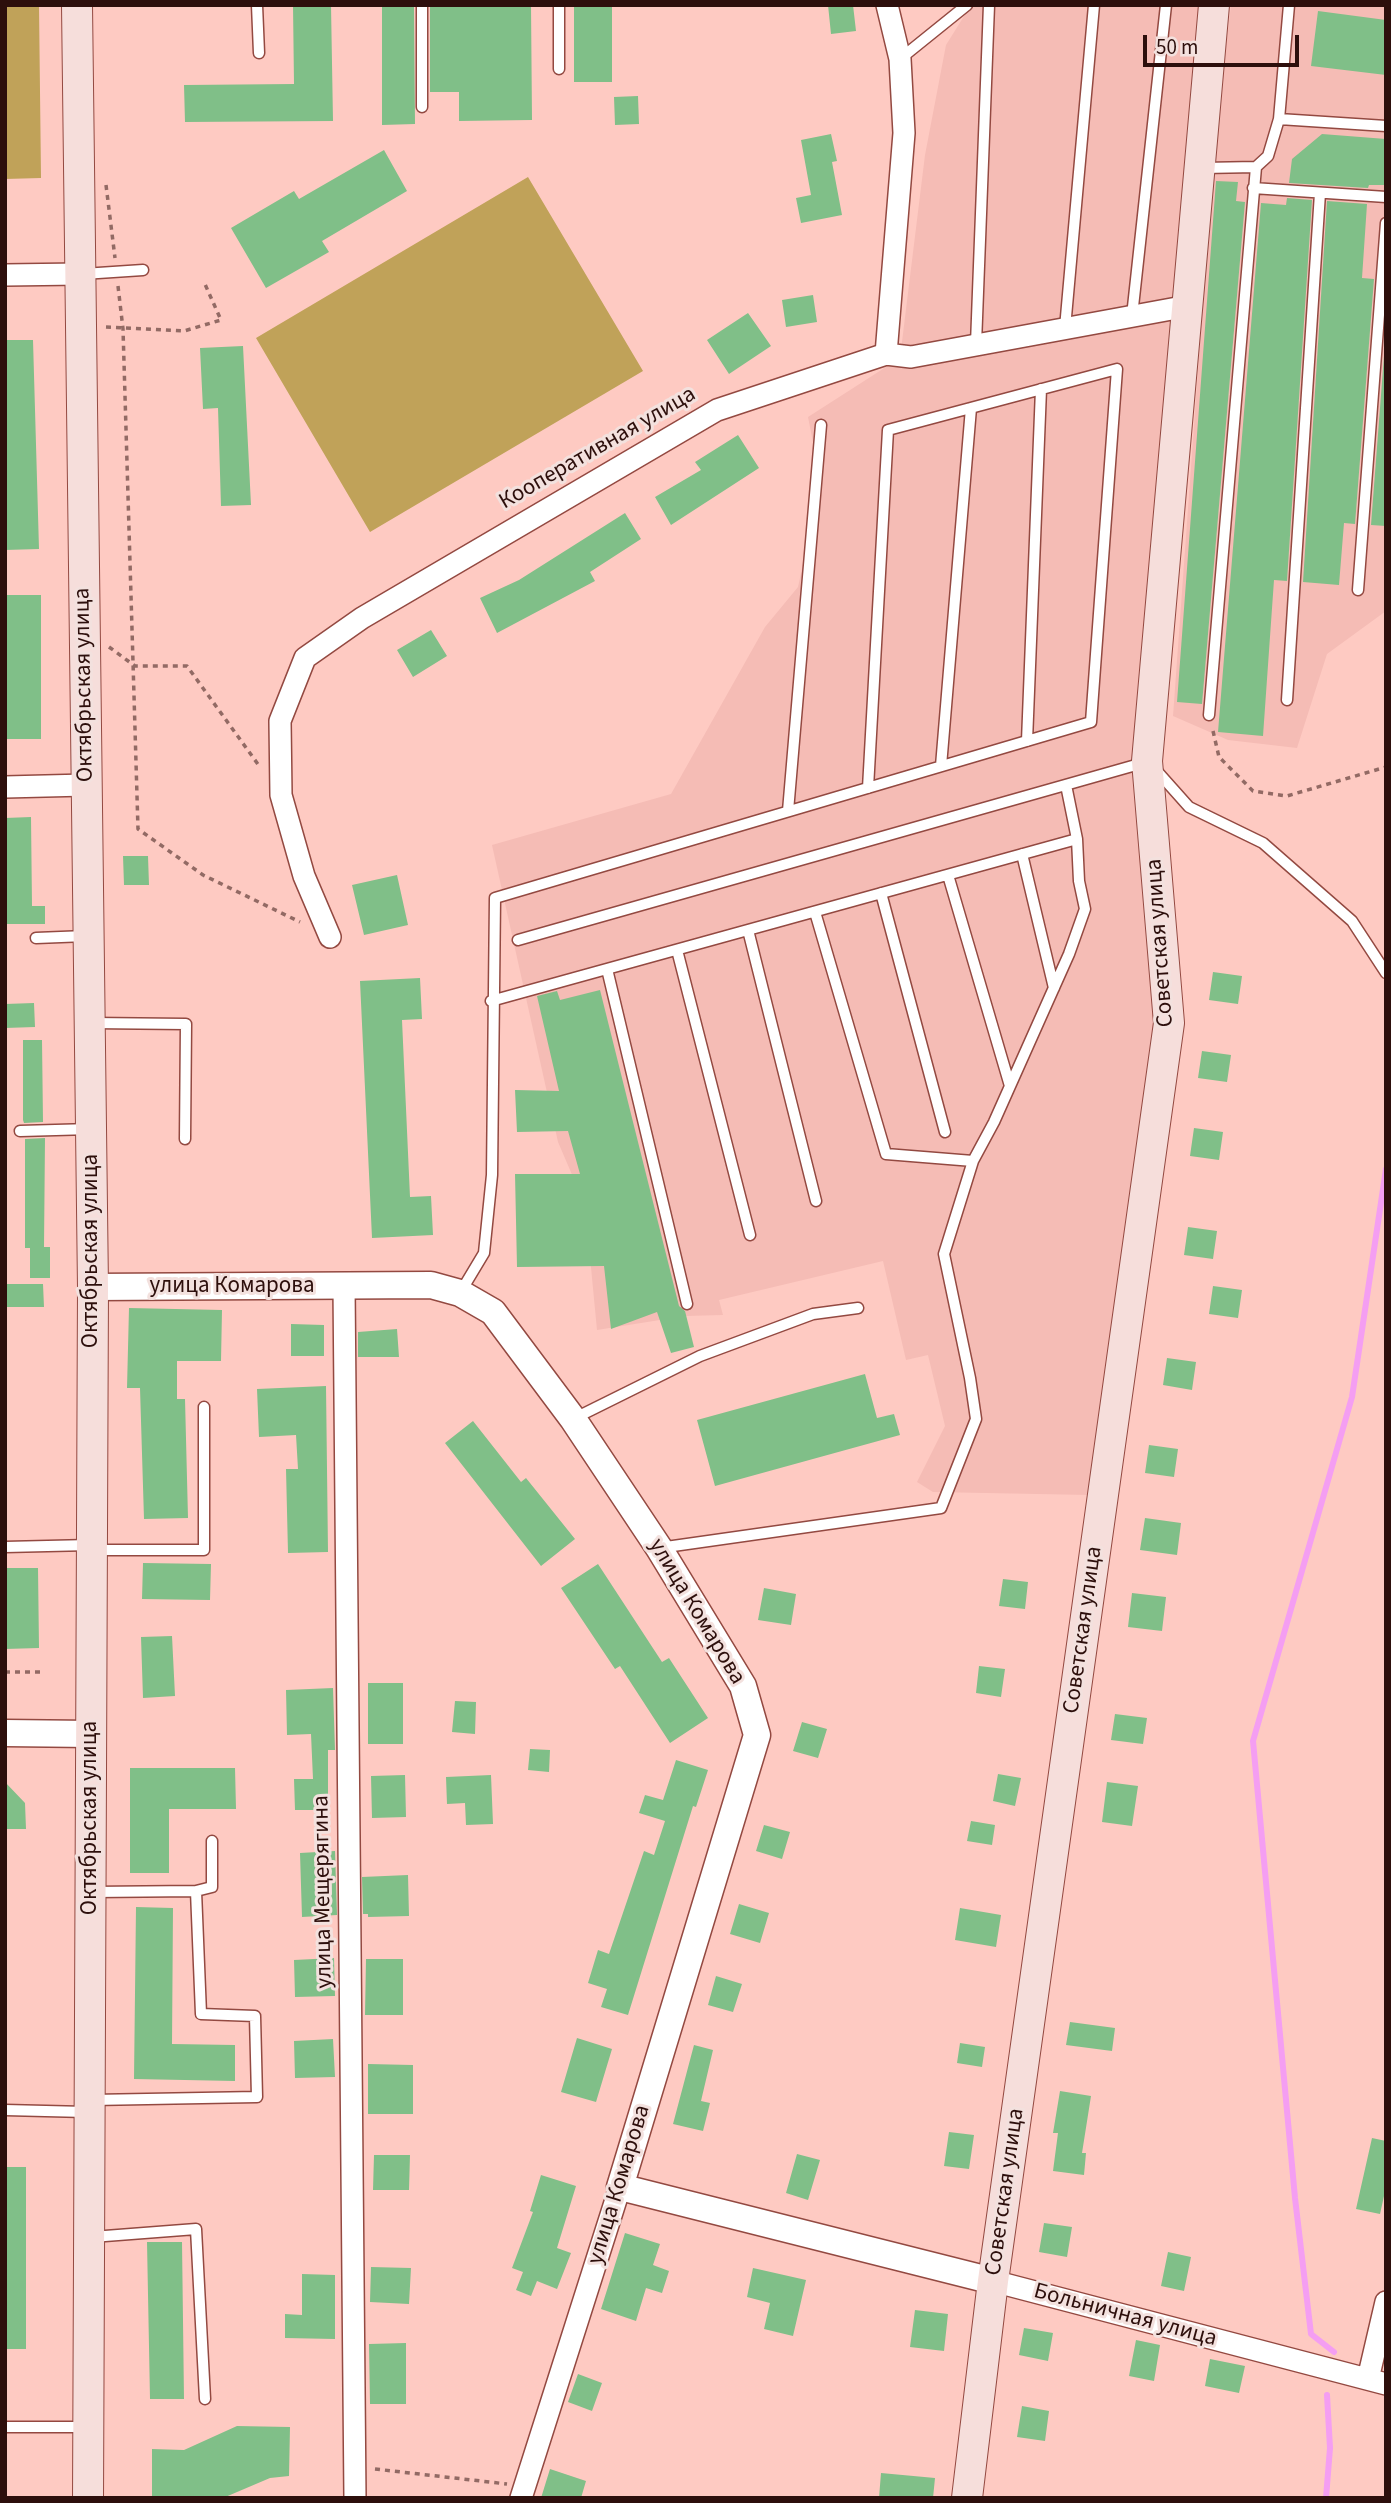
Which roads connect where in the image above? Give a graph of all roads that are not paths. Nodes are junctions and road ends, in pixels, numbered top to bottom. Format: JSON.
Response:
{"nodes":[{"id":1,"x":77,"y":5,"type":"edge"},
{"id":2,"x":257,"y":5,"type":"edge"},
{"id":3,"x":422,"y":5,"type":"edge"},
{"id":4,"x":559,"y":5,"type":"edge"},
{"id":5,"x":887,"y":5,"type":"edge"},
{"id":6,"x":967,"y":5,"type":"edge"},
{"id":7,"x":989,"y":5,"type":"edge"},
{"id":8,"x":1094,"y":5,"type":"edge"},
{"id":9,"x":1166,"y":5,"type":"edge"},
{"id":10,"x":1214,"y":5,"type":"edge"},
{"id":11,"x":1289,"y":5,"type":"edge"},
{"id":12,"x":259,"y":53,"type":"dead end"},
{"id":13,"x":900,"y":59,"type":"junction"},
{"id":14,"x":559,"y":69,"type":"dead end"},
{"id":15,"x":422,"y":107,"type":"dead end"},
{"id":16,"x":1279,"y":119,"type":"junction"},
{"id":17,"x":1386,"y":126,"type":"edge"},
{"id":18,"x":1256,"y":167,"type":"junction"},
{"id":19,"x":1200,"y":168,"type":"junction"},
{"id":20,"x":1253,"y":188,"type":"junction"},
{"id":21,"x":1320,"y":193,"type":"junction"},
{"id":22,"x":1386,"y":197,"type":"edge"},
{"id":23,"x":1386,"y":223,"type":"edge"},
{"id":24,"x":143,"y":270,"type":"dead end"},
{"id":25,"x":80,"y":274,"type":"junction"},
{"id":26,"x":5,"y":275,"type":"edge"},
{"id":27,"x":1188,"y":306,"type":"junction"},
{"id":28,"x":1132,"y":316,"type":"junction"},
{"id":29,"x":1065,"y":328,"type":"junction"},
{"id":30,"x":976,"y":344,"type":"junction"},
{"id":31,"x":886,"y":354,"type":"junction"},
{"id":32,"x":1041,"y":389,"type":"junction"},
{"id":33,"x":971,"y":408,"type":"junction"},
{"id":34,"x":821,"y":425,"type":"dead end"},
{"id":35,"x":1358,"y":590,"type":"dead end"},
{"id":36,"x":1287,"y":700,"type":"dead end"},
{"id":37,"x":1209,"y":715,"type":"road end"},
{"id":38,"x":1027,"y":741,"type":"junction"},
{"id":39,"x":1147,"y":761,"type":"junction"},
{"id":40,"x":941,"y":766,"type":"junction"},
{"id":41,"x":86,"y":785,"type":"junction"},
{"id":42,"x":1066,"y":785,"type":"junction"},
{"id":43,"x":5,"y":787,"type":"edge"},
{"id":44,"x":868,"y":788,"type":"junction"},
{"id":45,"x":788,"y":811,"type":"junction"},
{"id":46,"x":1077,"y":839,"type":"junction"},
{"id":47,"x":1022,"y":854,"type":"junction"},
{"id":48,"x":948,"y":875,"type":"junction"},
{"id":49,"x":881,"y":893,"type":"junction"},
{"id":50,"x":814,"y":912,"type":"junction"},
{"id":51,"x":748,"y":930,"type":"junction"},
{"id":52,"x":89,"y":936,"type":"junction"},
{"id":53,"x":330,"y":937,"type":"road end"},
{"id":54,"x":36,"y":938,"type":"dead end"},
{"id":55,"x":518,"y":940,"type":"dead end"},
{"id":56,"x":677,"y":950,"type":"junction"},
{"id":57,"x":607,"y":969,"type":"junction"},
{"id":58,"x":1386,"y":973,"type":"edge"},
{"id":59,"x":1054,"y":988,"type":"junction"},
{"id":60,"x":491,"y":1001,"type":"junction"},
{"id":61,"x":89,"y":1023,"type":"junction"},
{"id":62,"x":1010,"y":1086,"type":"junction"},
{"id":63,"x":91,"y":1129,"type":"junction"},
{"id":64,"x":20,"y":1131,"type":"dead end"},
{"id":65,"x":945,"y":1132,"type":"dead end"},
{"id":66,"x":185,"y":1139,"type":"dead end"},
{"id":67,"x":973,"y":1161,"type":"junction"},
{"id":68,"x":816,"y":1202,"type":"dead end"},
{"id":69,"x":750,"y":1235,"type":"dead end"},
{"id":70,"x":345,"y":1286,"type":"junction"},
{"id":71,"x":93,"y":1287,"type":"junction"},
{"id":72,"x":460,"y":1293,"type":"junction"},
{"id":73,"x":687,"y":1304,"type":"dead end"},
{"id":74,"x":858,"y":1308,"type":"dead end"},
{"id":75,"x":204,"y":1407,"type":"dead end"},
{"id":76,"x":573,"y":1419,"type":"junction"},
{"id":77,"x":5,"y":1547,"type":"edge"},
{"id":78,"x":92,"y":1547,"type":"junction"},
{"id":79,"x":659,"y":1548,"type":"junction"},
{"id":80,"x":5,"y":1733,"type":"edge"},
{"id":81,"x":91,"y":1734,"type":"junction"},
{"id":82,"x":212,"y":1841,"type":"dead end"},
{"id":83,"x":196,"y":1891,"type":"junction"},
{"id":84,"x":90,"y":1892,"type":"junction"},
{"id":85,"x":90,"y":2106,"type":"junction"},
{"id":86,"x":5,"y":2110,"type":"edge"},
{"id":87,"x":620,"y":2187,"type":"junction"},
{"id":88,"x":89,"y":2237,"type":"junction"},
{"id":89,"x":993,"y":2281,"type":"junction"},
{"id":90,"x":1386,"y":2302,"type":"edge"},
{"id":91,"x":1377,"y":2381,"type":"edge"},
{"id":92,"x":205,"y":2399,"type":"dead end"},
{"id":93,"x":5,"y":2427,"type":"edge"},
{"id":94,"x":89,"y":2427,"type":"junction"},
{"id":95,"x":523,"y":2492,"type":"edge"},
{"id":96,"x":88,"y":2498,"type":"edge"},
{"id":97,"x":355,"y":2498,"type":"edge"},
{"id":98,"x":967,"y":2498,"type":"edge"}],
"edges":[{"from":1,"to":25,"type":"main road","name":"Октябрьская улица"},
{"from":2,"to":12,"type":"lane"},
{"from":3,"to":15,"type":"lane"},
{"from":4,"to":14,"type":"lane"},
{"from":5,"to":13,"type":"street"},
{"from":6,"to":13,"type":"lane"},
{"from":7,"to":30,"type":"lane"},
{"from":8,"to":29,"type":"lane"},
{"from":9,"to":28,"type":"lane"},
{"from":10,"to":19,"type":"main road","name":"Советская улица"},
{"from":11,"to":16,"type":"lane"},
{"from":13,"to":31,"type":"street"},
{"from":16,"to":17,"type":"lane"},
{"from":16,"to":18,"type":"lane"},
{"from":18,"to":19,"type":"lane"},
{"from":18,"to":20,"type":"lane"},
{"from":19,"to":27,"type":"main road","name":"Советская улица"},
{"from":20,"to":21,"type":"lane"},
{"from":20,"to":37,"type":"lane"},
{"from":21,"to":22,"type":"lane"},
{"from":21,"to":36,"type":"lane"},
{"from":23,"to":35,"type":"lane"},
{"from":24,"to":25,"type":"lane"},
{"from":25,"to":26,"type":"street"},
{"from":25,"to":41,"type":"main road","name":"Октябрьская улица"},
{"from":27,"to":28,"type":"street","name":"Кооперативная улица"},
{"from":27,"to":39,"type":"main road","name":"Советская улица"},
{"from":28,"to":29,"type":"street","name":"Кооперативная улица"},
{"from":29,"to":30,"type":"street","name":"Кооперативная улица"},
{"from":30,"to":31,"type":"street","name":"Кооперативная улица"},
{"from":31,"to":53,"type":"street","name":"Кооперативная улица"},
{"from":32,"to":33,"type":"lane"},
{"from":32,"to":38,"type":"lane"},
{"from":32,"to":38,"type":"lane"},
{"from":33,"to":40,"type":"lane"},
{"from":33,"to":44,"type":"lane"},
{"from":34,"to":45,"type":"lane"},
{"from":38,"to":40,"type":"lane"},
{"from":39,"to":42,"type":"lane"},
{"from":39,"to":58,"type":"lane"},
{"from":39,"to":89,"type":"main road","name":"Советская улица"},
{"from":40,"to":44,"type":"lane"},
{"from":41,"to":43,"type":"street"},
{"from":41,"to":52,"type":"main road","name":"Октябрьская улица"},
{"from":42,"to":46,"type":"lane"},
{"from":42,"to":55,"type":"lane"},
{"from":44,"to":45,"type":"lane"},
{"from":45,"to":60,"type":"lane"},
{"from":46,"to":47,"type":"lane"},
{"from":46,"to":59,"type":"lane"},
{"from":47,"to":48,"type":"lane"},
{"from":47,"to":59,"type":"lane"},
{"from":48,"to":49,"type":"lane"},
{"from":48,"to":62,"type":"lane"},
{"from":49,"to":50,"type":"lane"},
{"from":49,"to":65,"type":"lane"},
{"from":50,"to":51,"type":"lane"},
{"from":50,"to":67,"type":"lane"},
{"from":51,"to":56,"type":"lane"},
{"from":51,"to":68,"type":"lane"},
{"from":52,"to":54,"type":"lane"},
{"from":52,"to":61,"type":"main road","name":"Октябрьская улица"},
{"from":56,"to":57,"type":"lane"},
{"from":56,"to":69,"type":"lane"},
{"from":57,"to":60,"type":"lane"},
{"from":57,"to":73,"type":"lane"},
{"from":59,"to":62,"type":"lane"},
{"from":60,"to":72,"type":"lane"},
{"from":61,"to":63,"type":"main road","name":"Октябрьская улица"},
{"from":61,"to":66,"type":"lane"},
{"from":62,"to":67,"type":"lane"},
{"from":63,"to":64,"type":"lane"},
{"from":63,"to":71,"type":"main road","name":"Октябрьская улица"},
{"from":67,"to":79,"type":"lane"},
{"from":70,"to":71,"type":"street","name":"улица Комарова"},
{"from":70,"to":72,"type":"street","name":"улица Комарова"},
{"from":70,"to":97,"type":"street","name":"улица Мещерягина"},
{"from":71,"to":78,"type":"main road","name":"Октябрьская улица"},
{"from":72,"to":76,"type":"street","name":"улица Комарова"},
{"from":74,"to":76,"type":"lane"},
{"from":75,"to":78,"type":"lane"},
{"from":76,"to":79,"type":"street","name":"улица Комарова"},
{"from":77,"to":78,"type":"lane"},
{"from":78,"to":81,"type":"main road","name":"Октябрьская улица"},
{"from":79,"to":87,"type":"street","name":"улица Комарова"},
{"from":80,"to":81,"type":"street"},
{"from":81,"to":84,"type":"main road","name":"Октябрьская улица"},
{"from":82,"to":83,"type":"lane"},
{"from":83,"to":84,"type":"lane"},
{"from":83,"to":85,"type":"lane"},
{"from":84,"to":85,"type":"main road","name":"Октябрьская улица"},
{"from":85,"to":86,"type":"lane"},
{"from":85,"to":88,"type":"main road","name":"Октябрьская улица"},
{"from":87,"to":89,"type":"street","name":"Больничная улица"},
{"from":87,"to":95,"type":"street","name":"улица Комарова"},
{"from":88,"to":92,"type":"lane"},
{"from":88,"to":94,"type":"main road","name":"Октябрьская улица"},
{"from":89,"to":91,"type":"street","name":"Больничная улица"},
{"from":89,"to":98,"type":"main road","name":"Советская улица"},
{"from":90,"to":91,"type":"street"},
{"from":93,"to":94,"type":"lane"},
{"from":94,"to":96,"type":"main road","name":"Октябрьская улица"}]}
